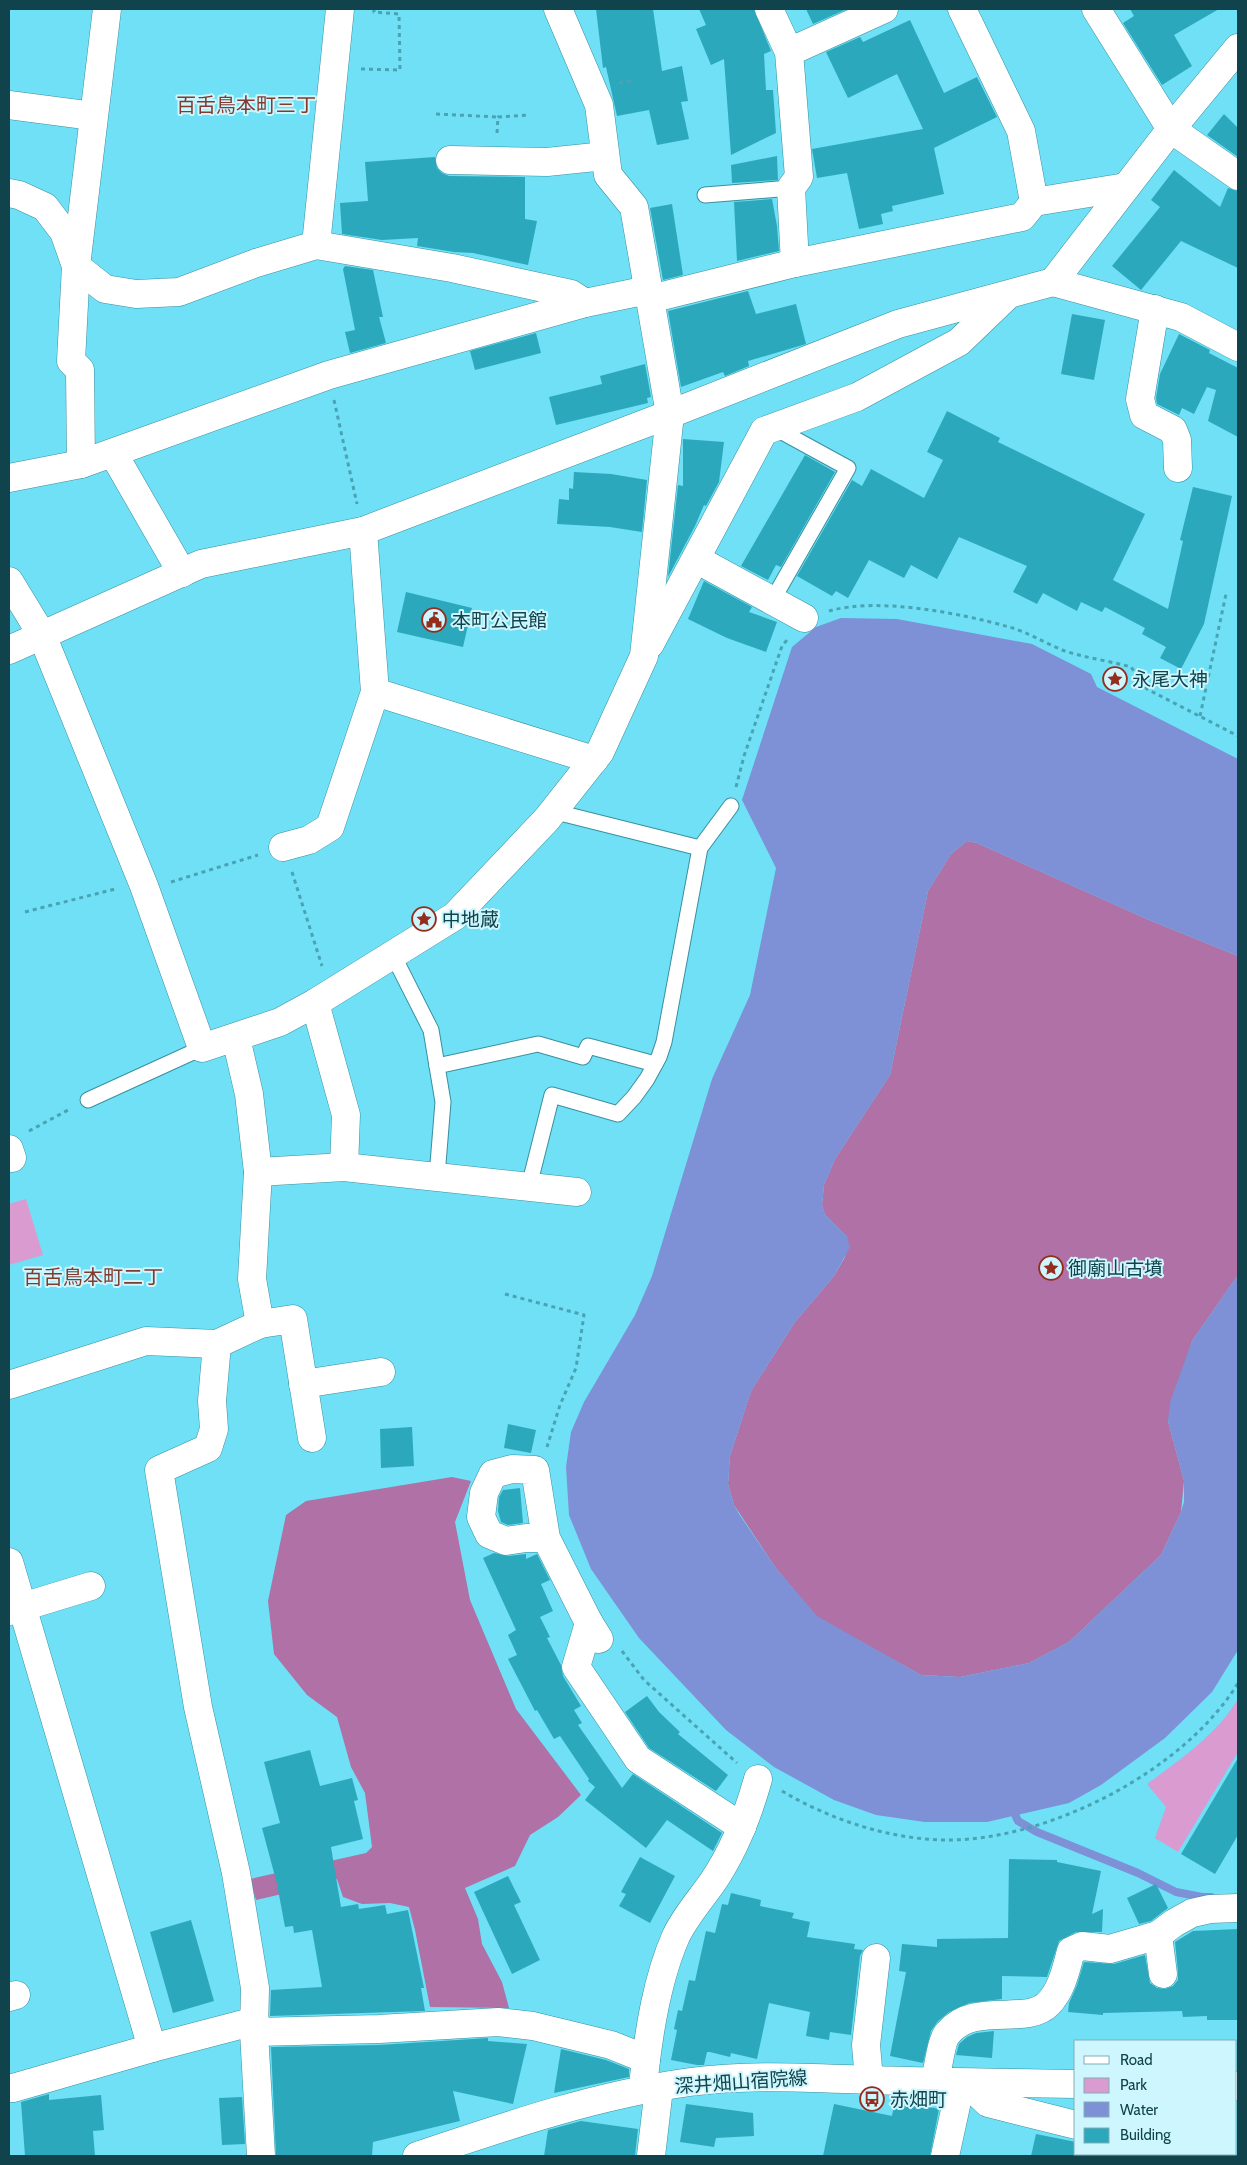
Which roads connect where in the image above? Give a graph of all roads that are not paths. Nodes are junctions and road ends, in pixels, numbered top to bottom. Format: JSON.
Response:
{"nodes":[{"id":1,"x":107,"y":9,"type":"edge"},
{"id":2,"x":340,"y":9,"type":"edge"},
{"id":3,"x":558,"y":9,"type":"edge"},
{"id":4,"x":769,"y":9,"type":"edge"},
{"id":5,"x":884,"y":9,"type":"edge"},
{"id":6,"x":962,"y":9,"type":"edge"},
{"id":7,"x":1096,"y":9,"type":"edge"},
{"id":8,"x":1238,"y":48,"type":"edge"},
{"id":9,"x":789,"y":52,"type":"junction"},
{"id":10,"x":9,"y":105,"type":"edge"},
{"id":11,"x":93,"y":116,"type":"junction"},
{"id":12,"x":1171,"y":128,"type":"junction"},
{"id":13,"x":606,"y":156,"type":"junction"},
{"id":14,"x":450,"y":160,"type":"dead end"},
{"id":15,"x":1238,"y":176,"type":"edge"},
{"id":16,"x":1126,"y":187,"type":"junction"},
{"id":17,"x":791,"y":188,"type":"junction"},
{"id":18,"x":9,"y":193,"type":"edge"},
{"id":19,"x":705,"y":195,"type":"dead end"},
{"id":20,"x":1034,"y":202,"type":"junction"},
{"id":21,"x":316,"y":245,"type":"junction"},
{"id":22,"x":795,"y":263,"type":"junction"},
{"id":23,"x":76,"y":266,"type":"junction"},
{"id":24,"x":1053,"y":282,"type":"junction"},
{"id":25,"x":649,"y":294,"type":"junction"},
{"id":26,"x":1009,"y":294,"type":"junction"},
{"id":27,"x":585,"y":303,"type":"junction"},
{"id":28,"x":1155,"y":309,"type":"junction"},
{"id":29,"x":1238,"y":347,"type":"edge"},
{"id":30,"x":670,"y":414,"type":"junction"},
{"id":31,"x":773,"y":427,"type":"junction"},
{"id":32,"x":113,"y":453,"type":"junction"},
{"id":33,"x":80,"y":464,"type":"junction"},
{"id":34,"x":1178,"y":468,"type":"dead end"},
{"id":35,"x":9,"y":478,"type":"edge"},
{"id":36,"x":363,"y":531,"type":"junction"},
{"id":37,"x":696,"y":559,"type":"junction"},
{"id":38,"x":182,"y":573,"type":"junction"},
{"id":39,"x":9,"y":581,"type":"edge"},
{"id":40,"x":772,"y":601,"type":"junction"},
{"id":41,"x":804,"y":618,"type":"road end"},
{"id":42,"x":42,"y":635,"type":"junction"},
{"id":43,"x":9,"y":650,"type":"edge"},
{"id":44,"x":644,"y":656,"type":"junction"},
{"id":45,"x":375,"y":692,"type":"junction"},
{"id":46,"x":594,"y":760,"type":"junction"},
{"id":47,"x":731,"y":806,"type":"road end"},
{"id":48,"x":552,"y":812,"type":"junction"},
{"id":49,"x":283,"y":847,"type":"road end"},
{"id":50,"x":700,"y":848,"type":"junction"},
{"id":51,"x":393,"y":955,"type":"junction"},
{"id":52,"x":322,"y":998,"type":"junction"},
{"id":53,"x":236,"y":1038,"type":"junction"},
{"id":54,"x":202,"y":1048,"type":"junction"},
{"id":55,"x":655,"y":1064,"type":"junction"},
{"id":56,"x":438,"y":1066,"type":"junction"},
{"id":57,"x":88,"y":1100,"type":"road end"},
{"id":58,"x":344,"y":1167,"type":"junction"},
{"id":59,"x":258,"y":1172,"type":"junction"},
{"id":60,"x":438,"y":1176,"type":"junction"},
{"id":61,"x":529,"y":1186,"type":"junction"},
{"id":62,"x":577,"y":1192,"type":"dead end"},
{"id":63,"x":260,"y":1324,"type":"junction"},
{"id":64,"x":217,"y":1344,"type":"junction"},
{"id":65,"x":381,"y":1372,"type":"dead end"},
{"id":66,"x":303,"y":1384,"type":"junction"},
{"id":67,"x":9,"y":1385,"type":"edge"},
{"id":68,"x":312,"y":1438,"type":"dead end"},
{"id":69,"x":546,"y":1538,"type":"dead end"},
{"id":70,"x":9,"y":1562,"type":"edge"},
{"id":71,"x":91,"y":1586,"type":"dead end"},
{"id":72,"x":15,"y":1609,"type":"edge"},
{"id":73,"x":758,"y":1779,"type":"road end"},
{"id":74,"x":742,"y":1827,"type":"junction"},
{"id":75,"x":1238,"y":1908,"type":"edge"},
{"id":76,"x":1158,"y":1935,"type":"junction"},
{"id":77,"x":876,"y":1958,"type":"dead end"},
{"id":78,"x":1163,"y":1974,"type":"dead end"},
{"id":79,"x":254,"y":2027,"type":"junction"},
{"id":80,"x":152,"y":2048,"type":"junction"},
{"id":81,"x":646,"y":2059,"type":"junction"},
{"id":82,"x":868,"y":2080,"type":"junction"},
{"id":83,"x":954,"y":2082,"type":"junction"},
{"id":84,"x":1074,"y":2084,"type":"edge"},
{"id":85,"x":9,"y":2088,"type":"edge"},
{"id":86,"x":651,"y":2090,"type":"junction"},
{"id":87,"x":1074,"y":2124,"type":"edge"},
{"id":88,"x":261,"y":2156,"type":"edge"},
{"id":89,"x":416,"y":2156,"type":"edge"},
{"id":90,"x":651,"y":2156,"type":"edge"},
{"id":91,"x":945,"y":2156,"type":"edge"}],
"edges":[{"from":1,"to":11,"type":"street"},
{"from":2,"to":21,"type":"street"},
{"from":3,"to":13,"type":"street"},
{"from":4,"to":9,"type":"street"},
{"from":5,"to":9,"type":"street"},
{"from":6,"to":20,"type":"street"},
{"from":7,"to":12,"type":"street"},
{"from":8,"to":12,"type":"street"},
{"from":9,"to":17,"type":"street"},
{"from":10,"to":11,"type":"street"},
{"from":11,"to":23,"type":"street"},
{"from":12,"to":15,"type":"street"},
{"from":12,"to":16,"type":"street"},
{"from":13,"to":14,"type":"street"},
{"from":13,"to":25,"type":"street"},
{"from":16,"to":20,"type":"street"},
{"from":16,"to":24,"type":"street"},
{"from":17,"to":19,"type":"lane"},
{"from":17,"to":22,"type":"street"},
{"from":18,"to":23,"type":"street"},
{"from":20,"to":22,"type":"street"},
{"from":21,"to":23,"type":"street"},
{"from":21,"to":27,"type":"street"},
{"from":22,"to":25,"type":"street"},
{"from":23,"to":33,"type":"street"},
{"from":24,"to":26,"type":"street"},
{"from":24,"to":28,"type":"street"},
{"from":25,"to":27,"type":"street"},
{"from":25,"to":30,"type":"street"},
{"from":26,"to":30,"type":"street"},
{"from":26,"to":31,"type":"street"},
{"from":27,"to":32,"type":"street"},
{"from":28,"to":29,"type":"street"},
{"from":28,"to":34,"type":"street"},
{"from":30,"to":36,"type":"street"},
{"from":30,"to":44,"type":"street"},
{"from":31,"to":37,"type":"street"},
{"from":31,"to":40,"type":"lane"},
{"from":32,"to":33,"type":"street"},
{"from":32,"to":38,"type":"street"},
{"from":33,"to":35,"type":"street"},
{"from":36,"to":38,"type":"street"},
{"from":36,"to":45,"type":"street"},
{"from":37,"to":40,"type":"street"},
{"from":37,"to":44,"type":"street"},
{"from":38,"to":42,"type":"street"},
{"from":39,"to":42,"type":"street"},
{"from":40,"to":41,"type":"street"},
{"from":42,"to":43,"type":"street"},
{"from":42,"to":54,"type":"street"},
{"from":44,"to":46,"type":"street"},
{"from":45,"to":46,"type":"street"},
{"from":45,"to":49,"type":"street"},
{"from":46,"to":48,"type":"street"},
{"from":47,"to":50,"type":"lane"},
{"from":48,"to":50,"type":"lane"},
{"from":48,"to":51,"type":"street"},
{"from":50,"to":55,"type":"lane"},
{"from":51,"to":52,"type":"street"},
{"from":51,"to":56,"type":"lane"},
{"from":52,"to":53,"type":"street"},
{"from":52,"to":58,"type":"street"},
{"from":53,"to":54,"type":"street"},
{"from":53,"to":59,"type":"street"},
{"from":54,"to":57,"type":"lane"},
{"from":55,"to":56,"type":"lane"},
{"from":55,"to":61,"type":"lane"},
{"from":56,"to":60,"type":"lane"},
{"from":58,"to":59,"type":"street"},
{"from":58,"to":60,"type":"street"},
{"from":59,"to":63,"type":"street"},
{"from":60,"to":61,"type":"street"},
{"from":61,"to":62,"type":"street"},
{"from":63,"to":64,"type":"street"},
{"from":63,"to":66,"type":"street"},
{"from":64,"to":67,"type":"street"},
{"from":64,"to":79,"type":"street"},
{"from":65,"to":66,"type":"street"},
{"from":66,"to":68,"type":"street"},
{"from":69,"to":74,"type":"street"},
{"from":70,"to":72,"type":"street"},
{"from":71,"to":72,"type":"street"},
{"from":72,"to":80,"type":"street"},
{"from":73,"to":74,"type":"street"},
{"from":74,"to":81,"type":"street"},
{"from":75,"to":76,"type":"street"},
{"from":76,"to":78,"type":"street"},
{"from":76,"to":83,"type":"street"},
{"from":77,"to":82,"type":"street"},
{"from":79,"to":80,"type":"street"},
{"from":79,"to":81,"type":"street"},
{"from":79,"to":88,"type":"street"},
{"from":80,"to":85,"type":"street"},
{"from":81,"to":86,"type":"street"},
{"from":82,"to":83,"type":"street","name":"深井畑山宿院線"},
{"from":82,"to":86,"type":"street","name":"深井畑山宿院線"},
{"from":83,"to":84,"type":"street","name":"深井畑山宿院線"},
{"from":83,"to":87,"type":"street"},
{"from":83,"to":91,"type":"street"},
{"from":86,"to":89,"type":"street","name":"深井畑山宿院線"},
{"from":86,"to":90,"type":"street"}]}
